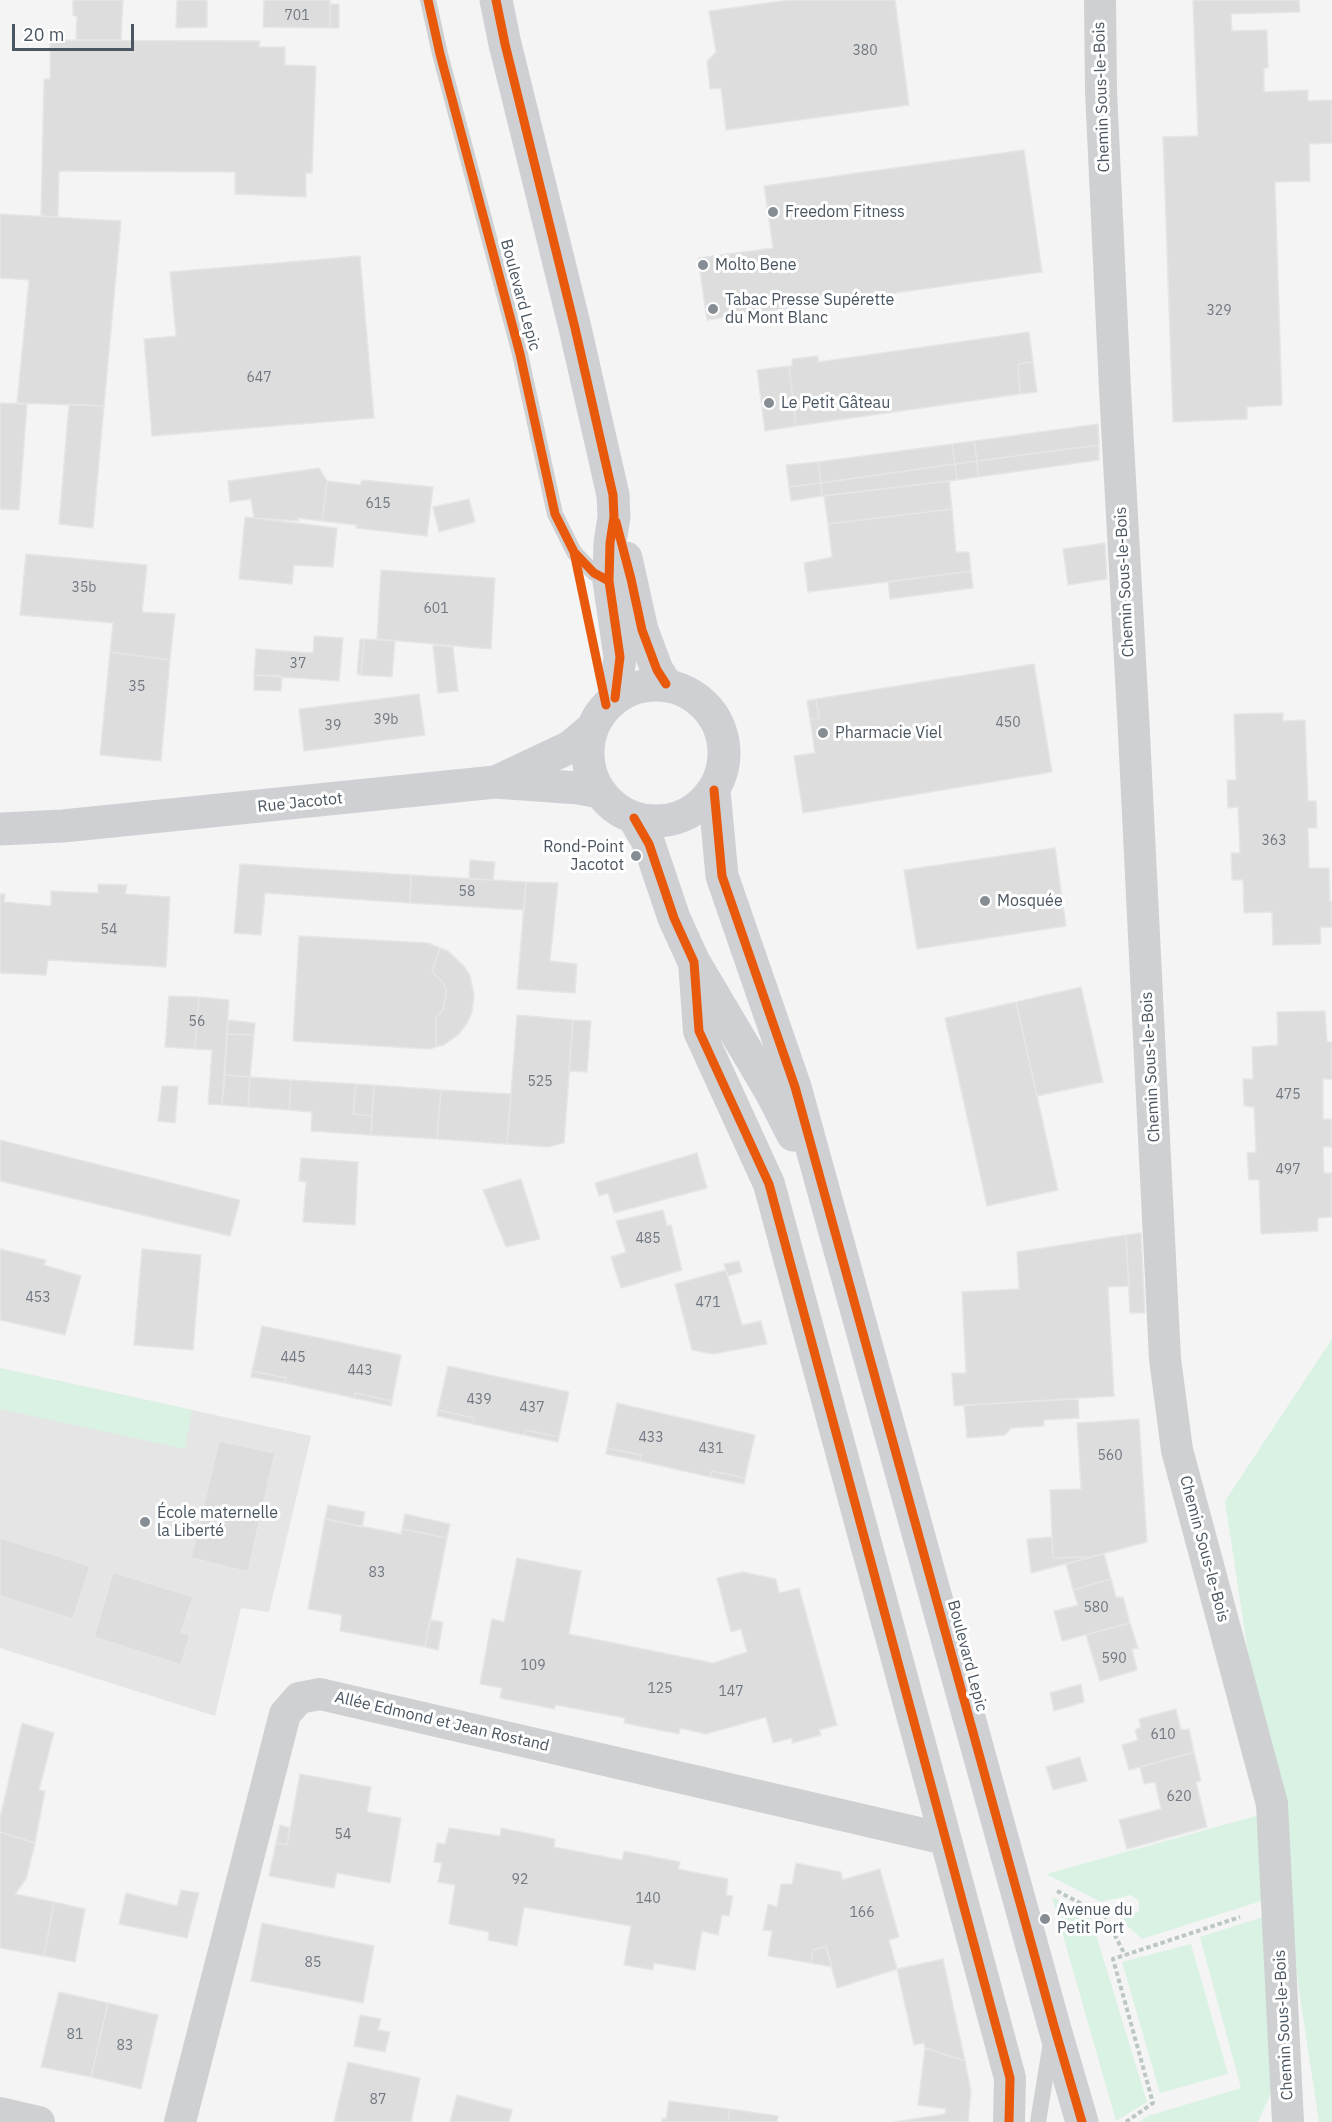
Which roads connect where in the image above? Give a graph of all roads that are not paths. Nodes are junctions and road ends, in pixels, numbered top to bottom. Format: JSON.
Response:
{"nodes":[{"id":1,"x":428,"y":0,"type":"edge"},
{"id":2,"x":496,"y":0,"type":"edge"},
{"id":3,"x":1100,"y":0,"type":"edge"},
{"id":4,"x":614,"y":517,"type":"junction"},
{"id":5,"x":609,"y":581,"type":"junction"},
{"id":6,"x":666,"y":684,"type":"junction"},
{"id":7,"x":615,"y":698,"type":"junction"},
{"id":8,"x":590,"y":729,"type":"junction"},
{"id":9,"x":495,"y":782,"type":"junction"},
{"id":10,"x":714,"y":790,"type":"junction"},
{"id":11,"x":599,"y":792,"type":"junction"},
{"id":12,"x":634,"y":819,"type":"junction"},
{"id":13,"x":0,"y":829,"type":"edge"},
{"id":14,"x":694,"y":962,"type":"junction"},
{"id":15,"x":826,"y":1198,"type":"junction"},
{"id":16,"x":945,"y":1839,"type":"junction"},
{"id":17,"x":1054,"y":2026,"type":"junction"},
{"id":18,"x":0,"y":2113,"type":"edge"},
{"id":19,"x":39,"y":2122,"type":"edge"},
{"id":20,"x":180,"y":2122,"type":"edge"},
{"id":21,"x":1009,"y":2122,"type":"edge"},
{"id":22,"x":1038,"y":2122,"type":"edge"},
{"id":23,"x":1082,"y":2122,"type":"edge"},
{"id":24,"x":1288,"y":2122,"type":"edge"}],
"edges":[{"from":1,"to":5,"type":"lane","name":"Boulevard Lepic"},
{"from":2,"to":4,"type":"main road"},
{"from":3,"to":24,"type":"street","name":"Chemin Sous-le-Bois"},
{"from":4,"to":5,"type":"main road"},
{"from":4,"to":6,"type":"main road"},
{"from":5,"to":7,"type":"main road"},
{"from":6,"to":7,"type":"main road"},
{"from":6,"to":10,"type":"main road"},
{"from":7,"to":8,"type":"main road"},
{"from":8,"to":9,"type":"main road"},
{"from":8,"to":11,"type":"main road"},
{"from":9,"to":11,"type":"main road","name":"Rue Jacotot"},
{"from":9,"to":13,"type":"main road","name":"Rue Jacotot"},
{"from":10,"to":12,"type":"main road"},
{"from":10,"to":15,"type":"main road"},
{"from":11,"to":12,"type":"main road"},
{"from":12,"to":14,"type":"main road"},
{"from":14,"to":15,"type":"main road"},
{"from":14,"to":16,"type":"street"},
{"from":15,"to":17,"type":"main road","name":"Boulevard Lepic"},
{"from":16,"to":20,"type":"street","name":"Allée Edmond et Jean Rostand"},
{"from":16,"to":21,"type":"street"},
{"from":17,"to":22,"type":"lane"},
{"from":17,"to":23,"type":"main road","name":"Boulevard Lepic"},
{"from":18,"to":19,"type":"street"}]}
